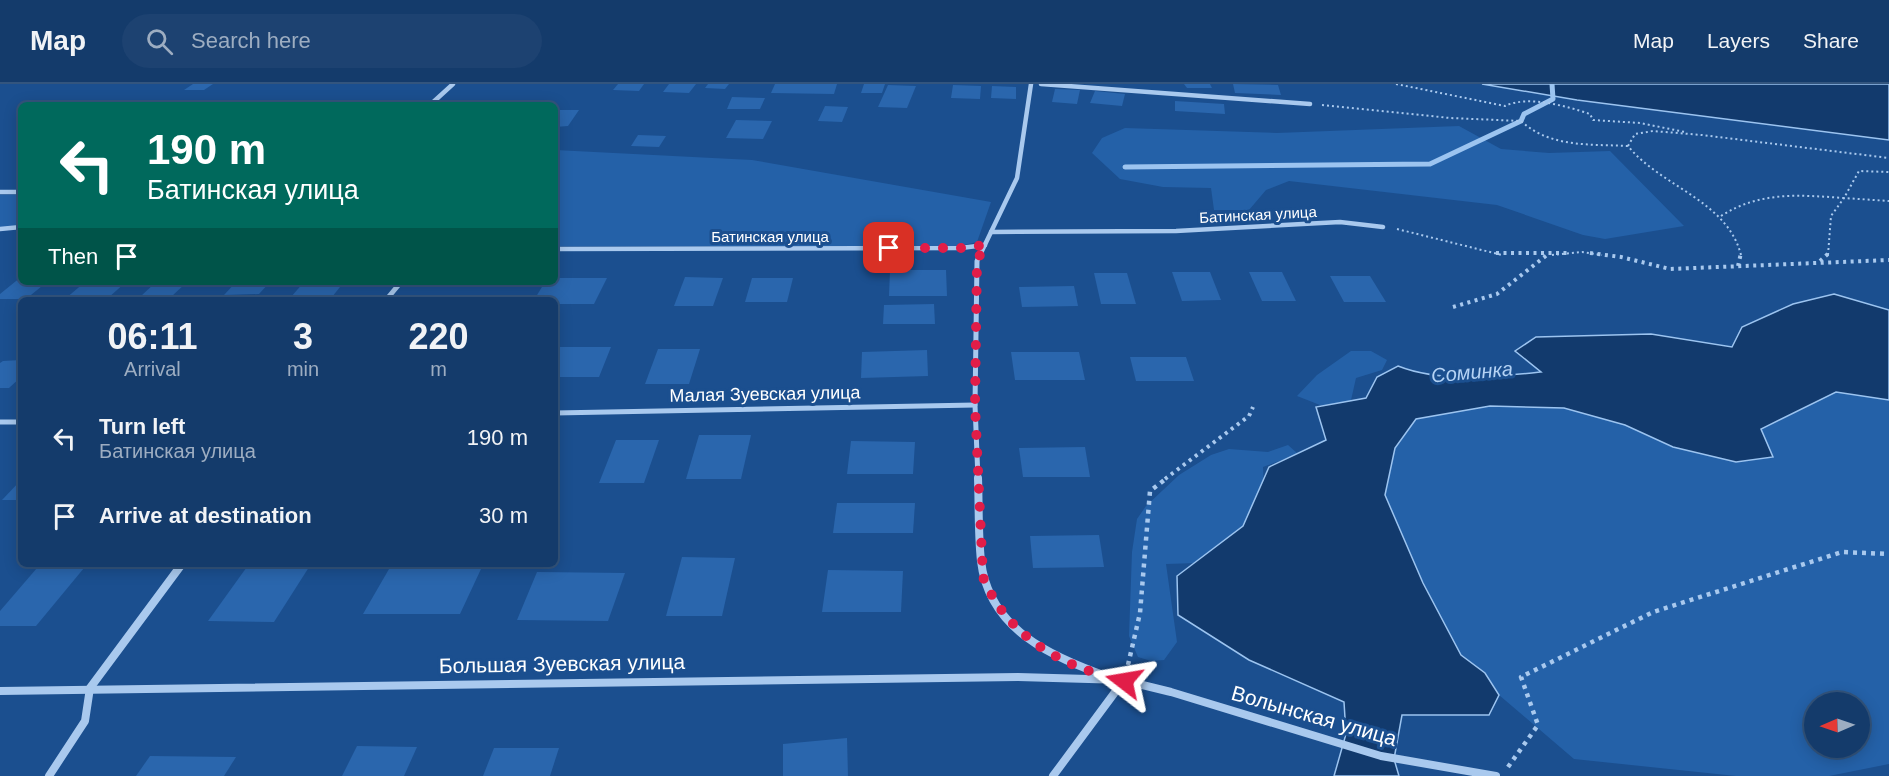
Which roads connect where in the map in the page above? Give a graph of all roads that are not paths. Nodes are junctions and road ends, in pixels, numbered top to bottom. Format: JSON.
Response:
{"nodes":[{"id":1,"x":453,"y":84,"type":"edge"},
{"id":2,"x":1031,"y":84,"type":"edge"},
{"id":3,"x":1041,"y":84,"type":"edge"},
{"id":4,"x":433,"y":102,"type":"edge"},
{"id":5,"x":1310,"y":104,"type":"road end"},
{"id":6,"x":0,"y":192,"type":"edge"},
{"id":7,"x":18,"y":192,"type":"edge"},
{"id":8,"x":18,"y":227,"type":"edge"},
{"id":9,"x":1383,"y":227,"type":"road end"},
{"id":10,"x":0,"y":229,"type":"edge"},
{"id":11,"x":991,"y":232,"type":"junction"},
{"id":12,"x":985,"y":245,"type":"junction"},
{"id":13,"x":558,"y":249,"type":"edge"},
{"id":14,"x":398,"y":285,"type":"edge"},
{"id":15,"x":388,"y":297,"type":"edge"},
{"id":16,"x":975,"y":405,"type":"junction"},
{"id":17,"x":558,"y":413,"type":"edge"},
{"id":18,"x":0,"y":422,"type":"edge"},
{"id":19,"x":18,"y":422,"type":"edge"},
{"id":20,"x":180,"y":567,"type":"edge"},
{"id":21,"x":1124,"y":681,"type":"junction"},
{"id":22,"x":90,"y":688,"type":"junction"},
{"id":23,"x":0,"y":691,"type":"edge"},
{"id":24,"x":49,"y":776,"type":"edge"},
{"id":25,"x":1053,"y":776,"type":"edge"},
{"id":26,"x":1496,"y":776,"type":"edge"}],
"edges":[{"from":1,"to":4,"type":"street"},
{"from":2,"to":11,"type":"street"},
{"from":3,"to":5,"type":"street"},
{"from":6,"to":7,"type":"street"},
{"from":8,"to":10,"type":"street"},
{"from":9,"to":11,"type":"street","name":"Батинская улица"},
{"from":11,"to":12,"type":"street"},
{"from":12,"to":13,"type":"street","name":"Батинская улица"},
{"from":12,"to":16,"type":"street"},
{"from":14,"to":15,"type":"street"},
{"from":16,"to":17,"type":"street","name":"Малая Зуевская улица"},
{"from":16,"to":21,"type":"street"},
{"from":18,"to":19,"type":"street"},
{"from":20,"to":22,"type":"street"},
{"from":21,"to":22,"type":"street","name":"Большая Зуевская улица"},
{"from":21,"to":25,"type":"street"},
{"from":21,"to":26,"type":"street","name":"Волынская улица"},
{"from":22,"to":23,"type":"street","name":"Большая Зуевская улица"},
{"from":22,"to":24,"type":"street"}]}
